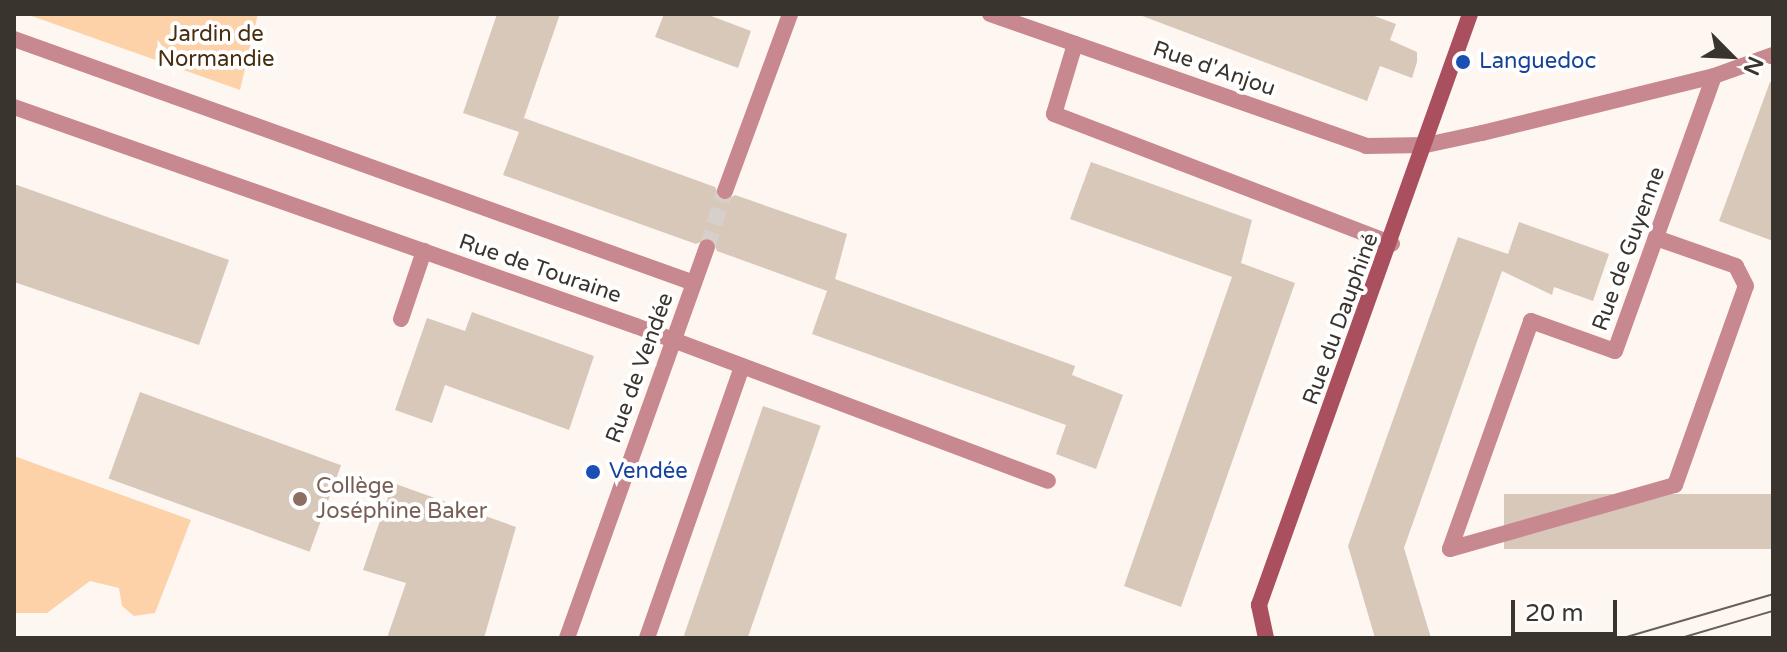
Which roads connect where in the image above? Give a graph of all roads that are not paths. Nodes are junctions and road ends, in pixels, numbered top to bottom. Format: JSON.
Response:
{"nodes":[{"id":1,"x":790,"y":14,"type":"edge"},
{"id":2,"x":990,"y":14,"type":"edge"},
{"id":3,"x":1470,"y":14,"type":"edge"},
{"id":4,"x":14,"y":39,"type":"edge"},
{"id":5,"x":1075,"y":44,"type":"junction"},
{"id":6,"x":1773,"y":55,"type":"edge"},
{"id":7,"x":1714,"y":76,"type":"junction"},
{"id":8,"x":14,"y":107,"type":"edge"},
{"id":9,"x":1426,"y":145,"type":"junction"},
{"id":10,"x":725,"y":191,"type":"tunnel mouth"},
{"id":11,"x":1656,"y":238,"type":"junction"},
{"id":12,"x":1392,"y":244,"type":"junction"},
{"id":13,"x":707,"y":247,"type":"tunnel mouth"},
{"id":14,"x":424,"y":251,"type":"junction"},
{"id":15,"x":694,"y":283,"type":"junction"},
{"id":16,"x":401,"y":319,"type":"dead end"},
{"id":17,"x":673,"y":341,"type":"junction"},
{"id":18,"x":742,"y":367,"type":"junction"},
{"id":19,"x":1048,"y":481,"type":"dead end"},
{"id":20,"x":567,"y":638,"type":"edge"},
{"id":21,"x":647,"y":638,"type":"edge"},
{"id":22,"x":1266,"y":638,"type":"edge"}],
"edges":[{"from":1,"to":10,"type":"street"},
{"from":2,"to":5,"type":"street","name":"Rue d'Anjou"},
{"from":3,"to":9,"type":"street","name":"Rue du Dauphiné"},
{"from":4,"to":15,"type":"street","name":"Rue de Touraine"},
{"from":5,"to":9,"type":"street","name":"Rue d'Anjou"},
{"from":5,"to":12,"type":"street"},
{"from":6,"to":7,"type":"street","name":"Rue d'Anjou"},
{"from":7,"to":9,"type":"street","name":"Rue d'Anjou"},
{"from":7,"to":11,"type":"street","name":"Rue de Guyenne"},
{"from":8,"to":14,"type":"street","name":"Rue de Touraine"},
{"from":9,"to":12,"type":"street","name":"Rue du Dauphiné"},
{"from":11,"to":11,"type":"street","name":"Rue de Guyenne"},
{"from":12,"to":22,"type":"street","name":"Rue du Dauphiné"},
{"from":13,"to":15,"type":"street","name":"Rue de Vendée"},
{"from":14,"to":16,"type":"street"},
{"from":14,"to":17,"type":"street","name":"Rue de Touraine"},
{"from":15,"to":17,"type":"street","name":"Rue de Vendée"},
{"from":17,"to":18,"type":"street","name":"Rue de Touraine"},
{"from":17,"to":20,"type":"street","name":"Rue de Vendée"},
{"from":18,"to":19,"type":"street","name":"Rue de Touraine"},
{"from":18,"to":21,"type":"street"}]}
